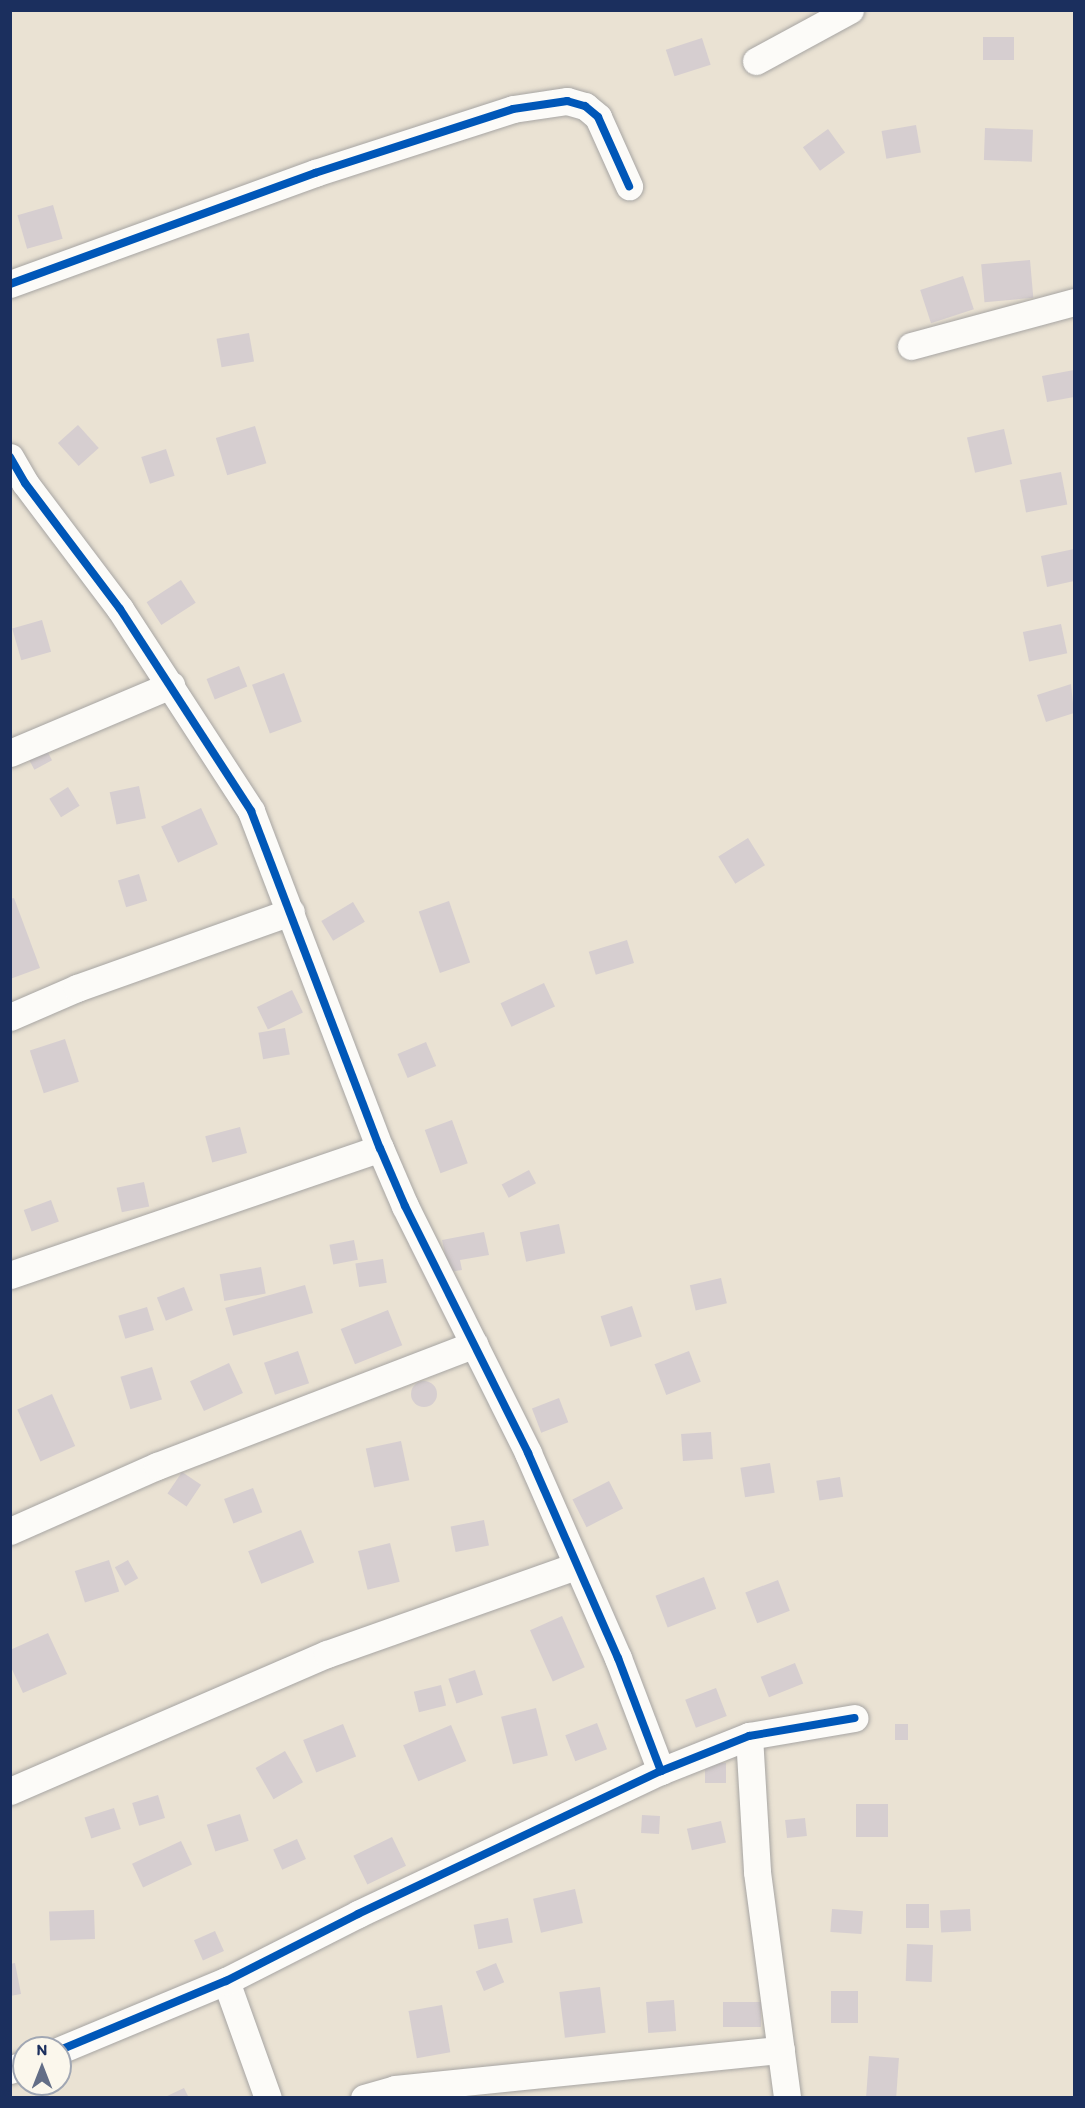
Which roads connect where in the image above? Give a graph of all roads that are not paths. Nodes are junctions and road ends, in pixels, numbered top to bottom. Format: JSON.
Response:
{"nodes":[{"id":1,"x":850,"y":10,"type":"edge"},
{"id":2,"x":756,"y":61,"type":"dead end"},
{"id":3,"x":629,"y":186,"type":"dead end"},
{"id":4,"x":10,"y":284,"type":"edge"},
{"id":5,"x":1074,"y":302,"type":"edge"},
{"id":6,"x":911,"y":346,"type":"dead end"},
{"id":7,"x":10,"y":457,"type":"edge"},
{"id":8,"x":18,"y":487,"type":"edge"},
{"id":9,"x":171,"y":685,"type":"junction"},
{"id":10,"x":10,"y":753,"type":"edge"},
{"id":11,"x":291,"y":912,"type":"junction"},
{"id":12,"x":10,"y":1017,"type":"edge"},
{"id":13,"x":380,"y":1148,"type":"junction"},
{"id":14,"x":10,"y":1275,"type":"edge"},
{"id":15,"x":474,"y":1344,"type":"junction"},
{"id":16,"x":10,"y":1532,"type":"edge"},
{"id":17,"x":576,"y":1566,"type":"junction"},
{"id":18,"x":854,"y":1718,"type":"dead end"},
{"id":19,"x":749,"y":1736,"type":"junction"},
{"id":20,"x":661,"y":1771,"type":"junction"},
{"id":21,"x":10,"y":1791,"type":"edge"},
{"id":22,"x":226,"y":1981,"type":"junction"},
{"id":23,"x":72,"y":2045,"type":"edge"},
{"id":24,"x":781,"y":2050,"type":"junction"},
{"id":25,"x":268,"y":2097,"type":"edge"},
{"id":26,"x":364,"y":2097,"type":"edge"},
{"id":27,"x":787,"y":2097,"type":"edge"}],
"edges":[{"from":1,"to":2,"type":"street"},
{"from":3,"to":4,"type":"street"},
{"from":5,"to":6,"type":"street"},
{"from":7,"to":8,"type":"street"},
{"from":8,"to":9,"type":"street"},
{"from":9,"to":10,"type":"street"},
{"from":9,"to":11,"type":"street"},
{"from":11,"to":12,"type":"street"},
{"from":11,"to":13,"type":"street"},
{"from":13,"to":14,"type":"street"},
{"from":13,"to":15,"type":"street"},
{"from":15,"to":16,"type":"street"},
{"from":15,"to":17,"type":"street"},
{"from":17,"to":20,"type":"street"},
{"from":17,"to":21,"type":"street"},
{"from":18,"to":19,"type":"street"},
{"from":19,"to":20,"type":"street"},
{"from":19,"to":24,"type":"street"},
{"from":20,"to":22,"type":"street"},
{"from":22,"to":23,"type":"street"},
{"from":22,"to":25,"type":"street"},
{"from":24,"to":26,"type":"street"},
{"from":24,"to":27,"type":"street"}]}
